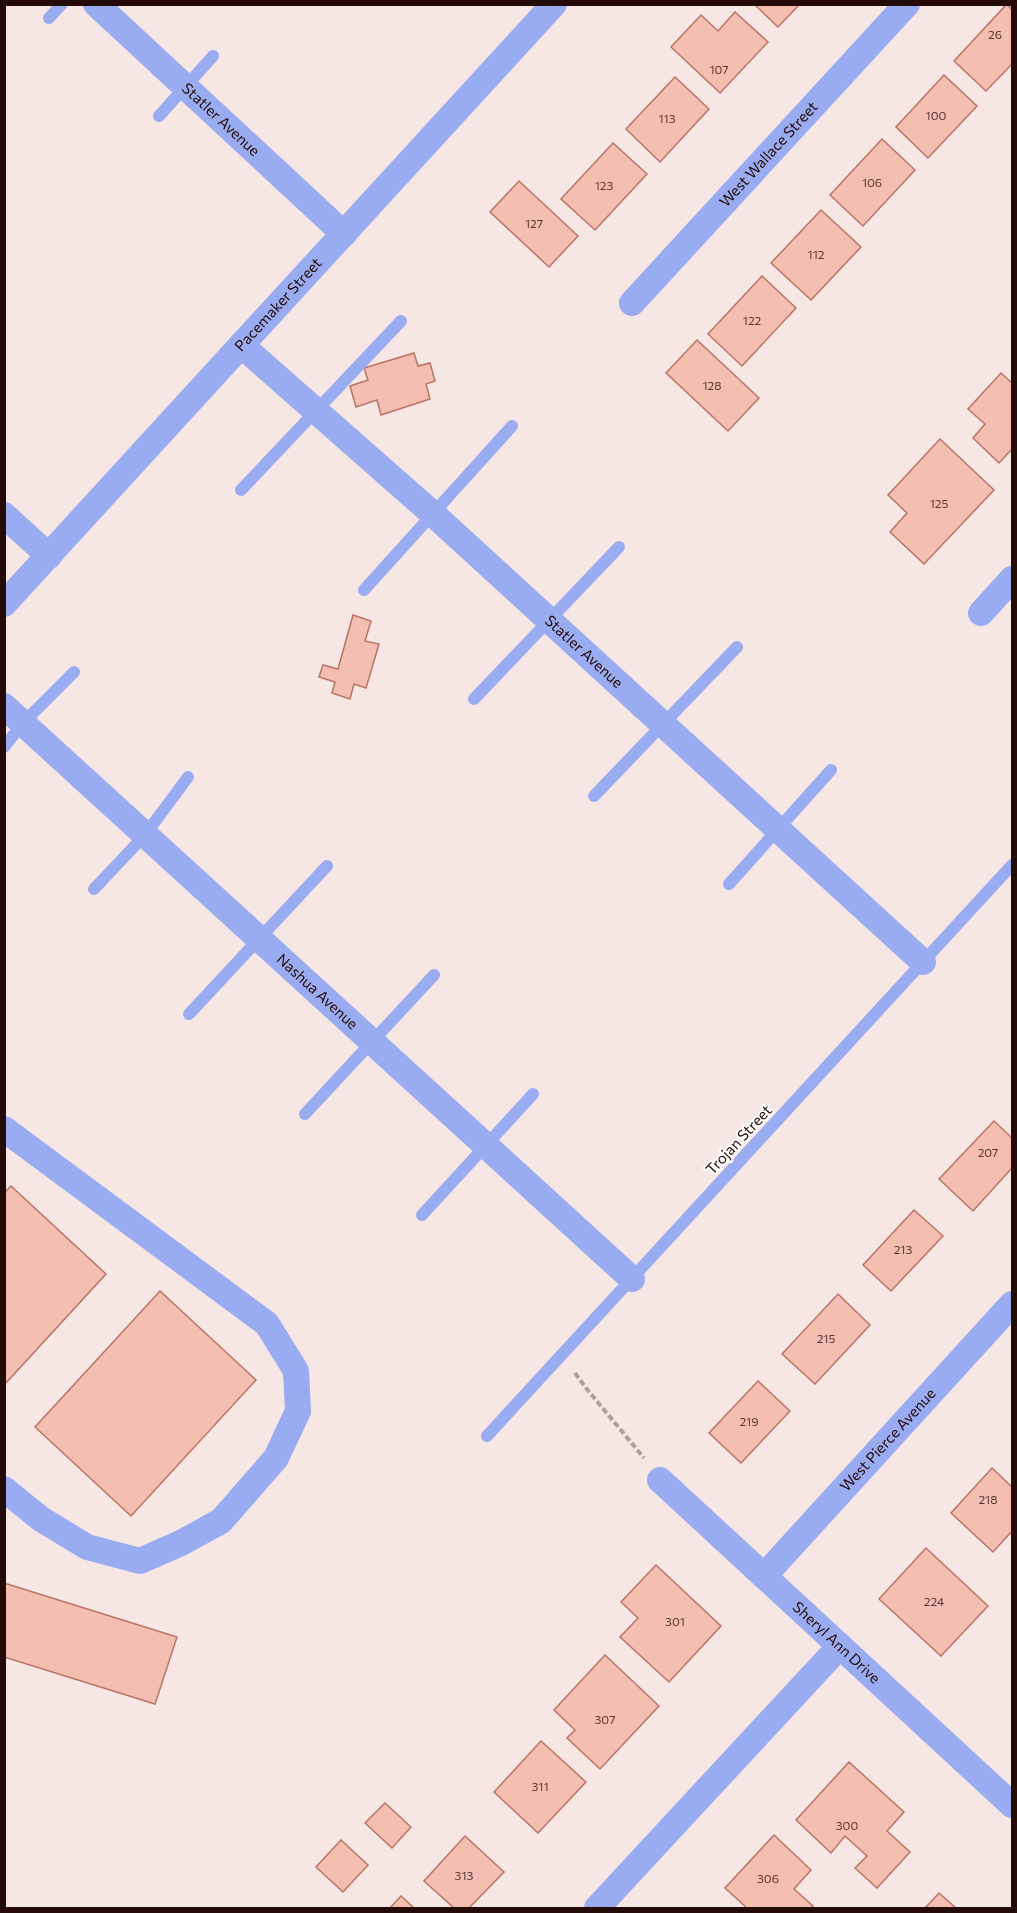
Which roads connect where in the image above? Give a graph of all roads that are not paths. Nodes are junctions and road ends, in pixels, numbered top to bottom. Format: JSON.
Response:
{"nodes":[{"id":1,"x":62,"y":4,"type":"edge"},
{"id":2,"x":96,"y":4,"type":"edge"},
{"id":3,"x":554,"y":4,"type":"edge"},
{"id":4,"x":907,"y":4,"type":"edge"},
{"id":5,"x":49,"y":18,"type":"dead end"},
{"id":6,"x":213,"y":56,"type":"dead end"},
{"id":7,"x":186,"y":86,"type":"junction"},
{"id":8,"x":159,"y":116,"type":"dead end"},
{"id":9,"x":344,"y":234,"type":"junction"},
{"id":10,"x":632,"y":303,"type":"dead end"},
{"id":11,"x":401,"y":321,"type":"dead end"},
{"id":12,"x":241,"y":345,"type":"junction"},
{"id":13,"x":316,"y":411,"type":"junction"},
{"id":14,"x":512,"y":426,"type":"dead end"},
{"id":15,"x":241,"y":490,"type":"dead end"},
{"id":16,"x":433,"y":514,"type":"junction"},
{"id":17,"x":4,"y":515,"type":"edge"},
{"id":18,"x":619,"y":547,"type":"dead end"},
{"id":19,"x":49,"y":556,"type":"junction"},
{"id":20,"x":1012,"y":579,"type":"edge"},
{"id":21,"x":364,"y":590,"type":"dead end"},
{"id":22,"x":4,"y":604,"type":"edge"},
{"id":23,"x":981,"y":613,"type":"dead end"},
{"id":24,"x":549,"y":620,"type":"junction"},
{"id":25,"x":737,"y":647,"type":"dead end"},
{"id":26,"x":74,"y":672,"type":"dead end"},
{"id":27,"x":474,"y":699,"type":"dead end"},
{"id":28,"x":4,"y":706,"type":"edge"},
{"id":29,"x":23,"y":723,"type":"junction"},
{"id":30,"x":663,"y":724,"type":"junction"},
{"id":31,"x":4,"y":747,"type":"edge"},
{"id":32,"x":831,"y":770,"type":"dead end"},
{"id":33,"x":188,"y":777,"type":"dead end"},
{"id":34,"x":594,"y":796,"type":"dead end"},
{"id":35,"x":779,"y":829,"type":"junction"},
{"id":36,"x":145,"y":835,"type":"junction"},
{"id":37,"x":1012,"y":865,"type":"edge"},
{"id":38,"x":327,"y":866,"type":"dead end"},
{"id":39,"x":729,"y":884,"type":"dead end"},
{"id":40,"x":94,"y":889,"type":"dead end"},
{"id":41,"x":260,"y":939,"type":"junction"},
{"id":42,"x":923,"y":962,"type":"junction"},
{"id":43,"x":434,"y":975,"type":"dead end"},
{"id":44,"x":189,"y":1014,"type":"dead end"},
{"id":45,"x":372,"y":1042,"type":"junction"},
{"id":46,"x":533,"y":1094,"type":"dead end"},
{"id":47,"x":305,"y":1114,"type":"dead end"},
{"id":48,"x":4,"y":1129,"type":"edge"},
{"id":49,"x":486,"y":1146,"type":"junction"},
{"id":50,"x":422,"y":1215,"type":"dead end"},
{"id":51,"x":632,"y":1279,"type":"junction"},
{"id":52,"x":1012,"y":1304,"type":"edge"},
{"id":53,"x":487,"y":1436,"type":"dead end"},
{"id":54,"x":660,"y":1480,"type":"road end"},
{"id":55,"x":4,"y":1489,"type":"edge"},
{"id":56,"x":764,"y":1576,"type":"junction"},
{"id":57,"x":840,"y":1646,"type":"junction"},
{"id":58,"x":1012,"y":1804,"type":"edge"},
{"id":59,"x":597,"y":1908,"type":"edge"}],
"edges":[{"from":1,"to":5,"type":"lane"},
{"from":2,"to":7,"type":"street","name":"Statler Avenue"},
{"from":3,"to":9,"type":"street","name":"Pacemaker Street"},
{"from":4,"to":10,"type":"street","name":"West Wallace Street"},
{"from":6,"to":7,"type":"lane"},
{"from":7,"to":8,"type":"lane"},
{"from":7,"to":9,"type":"street","name":"Statler Avenue"},
{"from":9,"to":12,"type":"street","name":"Pacemaker Street"},
{"from":11,"to":13,"type":"lane"},
{"from":12,"to":13,"type":"street","name":"Statler Avenue"},
{"from":12,"to":19,"type":"street","name":"Pacemaker Street"},
{"from":13,"to":15,"type":"lane"},
{"from":13,"to":16,"type":"street","name":"Statler Avenue"},
{"from":14,"to":16,"type":"lane"},
{"from":16,"to":21,"type":"lane"},
{"from":16,"to":24,"type":"street","name":"Statler Avenue"},
{"from":17,"to":19,"type":"street"},
{"from":18,"to":24,"type":"lane"},
{"from":19,"to":22,"type":"street","name":"Pacemaker Street"},
{"from":20,"to":23,"type":"street"},
{"from":24,"to":27,"type":"lane"},
{"from":24,"to":30,"type":"street","name":"Statler Avenue"},
{"from":25,"to":30,"type":"lane"},
{"from":26,"to":29,"type":"lane"},
{"from":28,"to":29,"type":"street","name":"Nashua Avenue"},
{"from":29,"to":31,"type":"lane"},
{"from":29,"to":36,"type":"street","name":"Nashua Avenue"},
{"from":30,"to":34,"type":"lane"},
{"from":30,"to":35,"type":"street","name":"Statler Avenue"},
{"from":32,"to":35,"type":"lane"},
{"from":33,"to":36,"type":"lane"},
{"from":35,"to":39,"type":"lane"},
{"from":35,"to":42,"type":"street","name":"Statler Avenue"},
{"from":36,"to":40,"type":"lane"},
{"from":36,"to":41,"type":"street","name":"Nashua Avenue"},
{"from":37,"to":42,"type":"lane","name":"Trojan Street"},
{"from":38,"to":41,"type":"lane"},
{"from":41,"to":44,"type":"lane"},
{"from":41,"to":45,"type":"street","name":"Nashua Avenue"},
{"from":42,"to":51,"type":"lane","name":"Trojan Street"},
{"from":43,"to":45,"type":"lane"},
{"from":45,"to":47,"type":"lane"},
{"from":45,"to":49,"type":"street","name":"Nashua Avenue"},
{"from":46,"to":49,"type":"lane"},
{"from":48,"to":55,"type":"street"},
{"from":49,"to":50,"type":"lane"},
{"from":49,"to":51,"type":"street","name":"Nashua Avenue"},
{"from":51,"to":53,"type":"lane","name":"Trojan Street"},
{"from":52,"to":56,"type":"street","name":"West Pierce Avenue"},
{"from":54,"to":56,"type":"street","name":"Sheryl Ann Drive"},
{"from":56,"to":57,"type":"street","name":"Sheryl Ann Drive"},
{"from":57,"to":58,"type":"street","name":"Sheryl Ann Drive"},
{"from":57,"to":59,"type":"street"}]}
